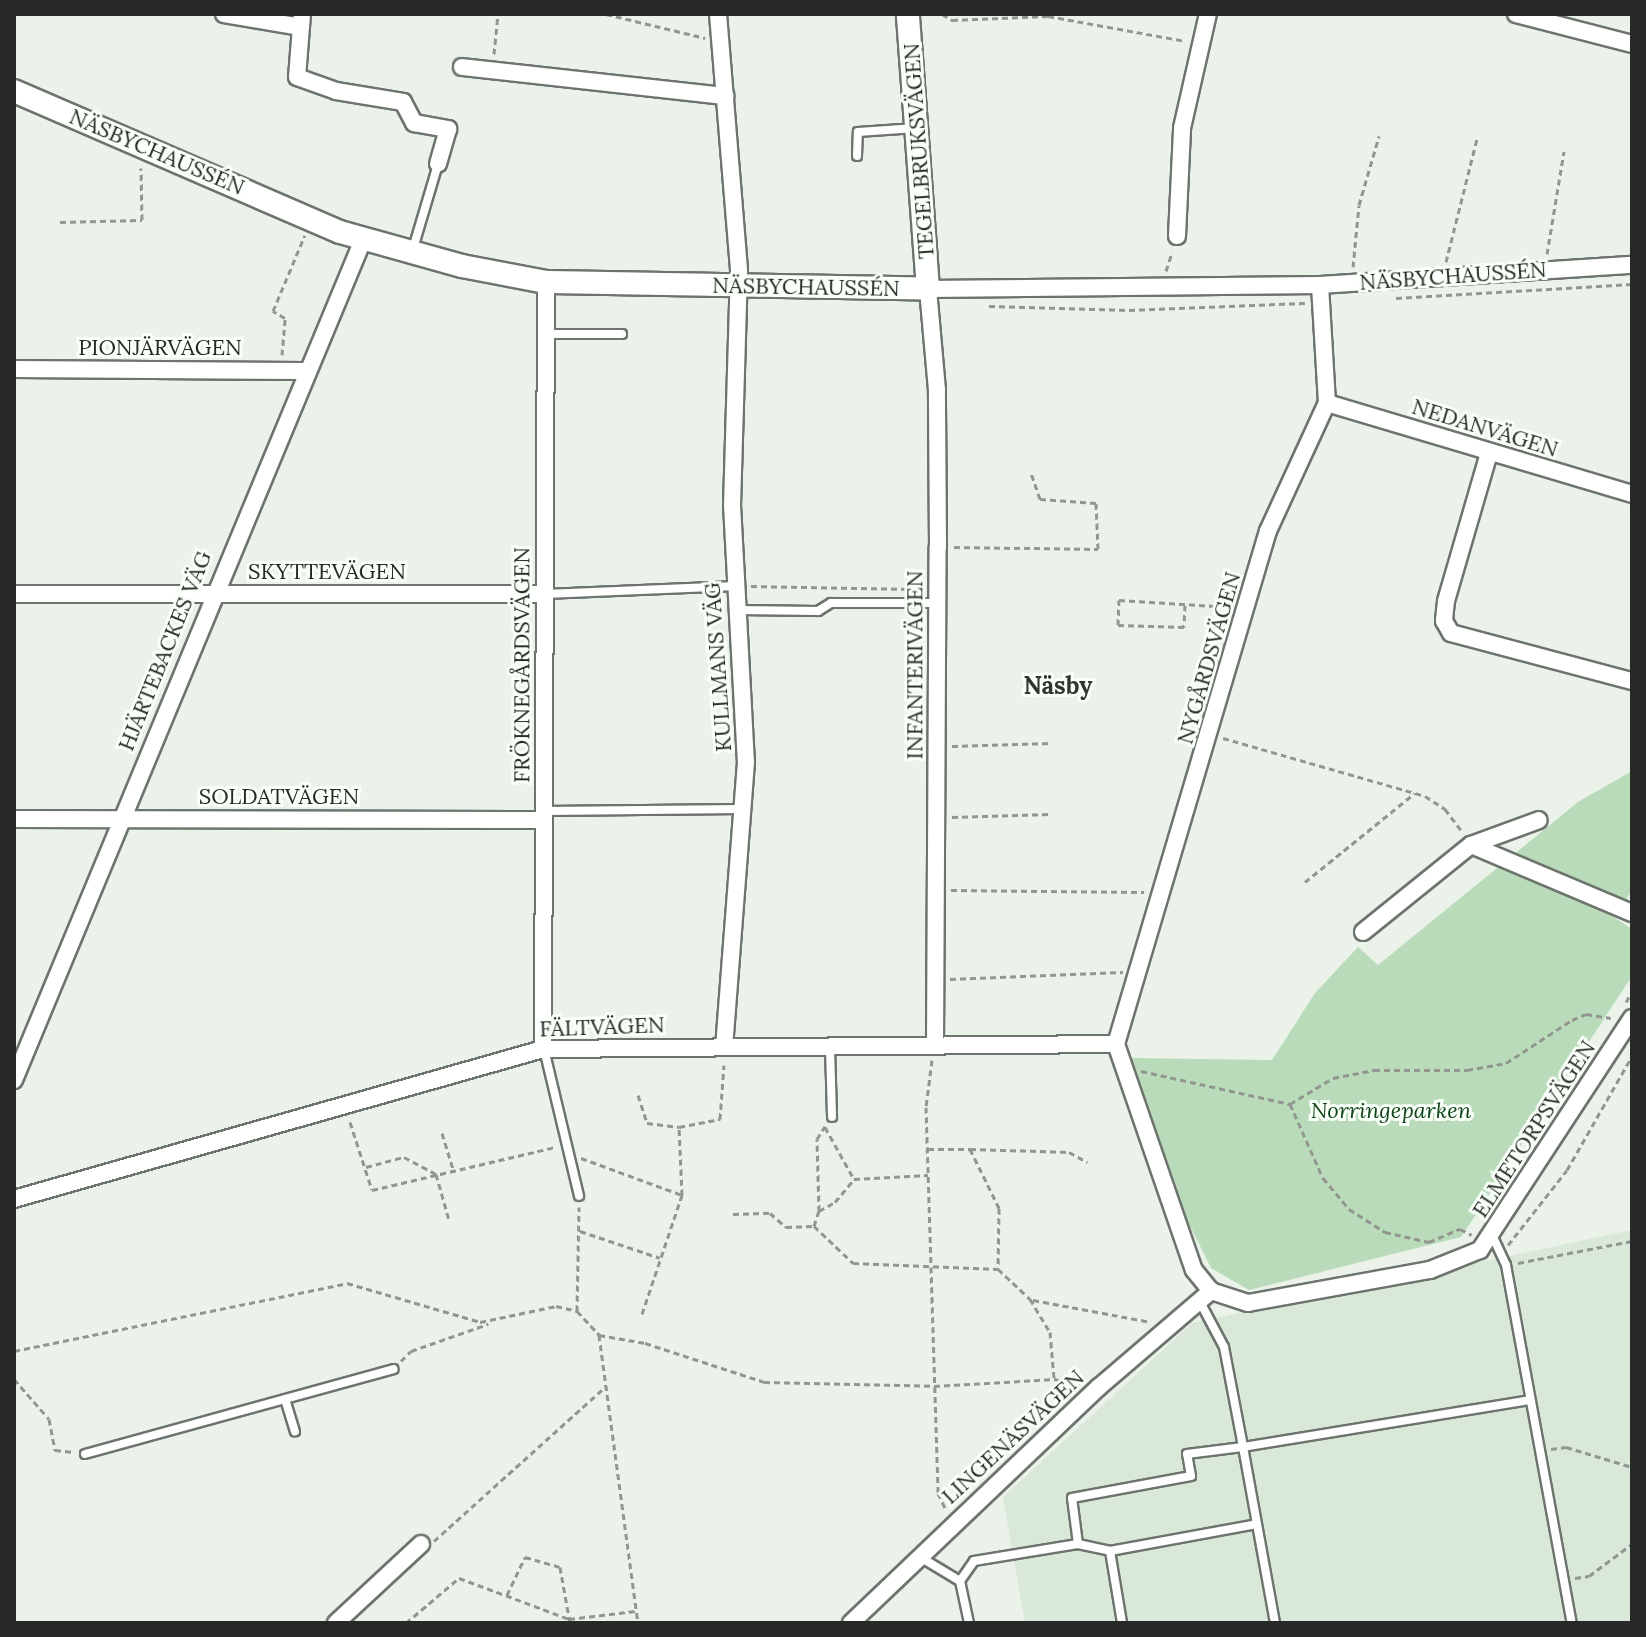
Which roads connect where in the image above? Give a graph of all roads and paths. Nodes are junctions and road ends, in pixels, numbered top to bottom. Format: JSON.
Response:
{"nodes":[{"id":1,"x":224,"y":14,"type":"edge"},
{"id":2,"x":498,"y":14,"type":"edge"},
{"id":3,"x":606,"y":14,"type":"edge"},
{"id":4,"x":718,"y":14,"type":"edge"},
{"id":5,"x":908,"y":14,"type":"edge"},
{"id":6,"x":942,"y":14,"type":"edge"},
{"id":7,"x":1208,"y":14,"type":"edge"},
{"id":8,"x":1516,"y":14,"type":"edge"},
{"id":9,"x":301,"y":20,"type":"edge"},
{"id":10,"x":721,"y":42,"type":"junction"},
{"id":11,"x":1200,"y":42,"type":"junction"},
{"id":12,"x":1632,"y":44,"type":"edge"},
{"id":13,"x":462,"y":67,"type":"dead end"},
{"id":14,"x":492,"y":71,"type":"junction"},
{"id":15,"x":14,"y":91,"type":"edge"},
{"id":16,"x":725,"y":96,"type":"junction"},
{"id":17,"x":917,"y":128,"type":"junction"},
{"id":18,"x":1379,"y":136,"type":"dead end"},
{"id":19,"x":1477,"y":139,"type":"dead end"},
{"id":20,"x":1564,"y":151,"type":"dead end"},
{"id":21,"x":857,"y":156,"type":"dead end"},
{"id":22,"x":141,"y":160,"type":"dead end"},
{"id":23,"x":438,"y":164,"type":"joint"},
{"id":24,"x":60,"y":222,"type":"dead end"},
{"id":25,"x":307,"y":230,"type":"dead end"},
{"id":26,"x":1177,"y":236,"type":"joint"},
{"id":27,"x":363,"y":240,"type":"junction"},
{"id":28,"x":412,"y":253,"type":"junction"},
{"id":29,"x":1562,"y":254,"type":"dead end"},
{"id":30,"x":1547,"y":255,"type":"junction"},
{"id":31,"x":1533,"y":256,"type":"dead end"},
{"id":32,"x":1461,"y":261,"type":"dead end"},
{"id":33,"x":1632,"y":265,"type":"edge"},
{"id":34,"x":1365,"y":267,"type":"dead end"},
{"id":35,"x":1442,"y":267,"type":"junction"},
{"id":36,"x":1353,"y":268,"type":"junction"},
{"id":37,"x":1340,"y":269,"type":"dead end"},
{"id":38,"x":1177,"y":275,"type":"dead end"},
{"id":39,"x":546,"y":282,"type":"junction"},
{"id":40,"x":1320,"y":285,"type":"junction"},
{"id":41,"x":739,"y":286,"type":"junction"},
{"id":42,"x":928,"y":289,"type":"junction"},
{"id":43,"x":546,"y":334,"type":"junction"},
{"id":44,"x":622,"y":334,"type":"dead end"},
{"id":45,"x":14,"y":369,"type":"edge"},
{"id":46,"x":281,"y":371,"type":"junction"},
{"id":47,"x":305,"y":371,"type":"junction"},
{"id":48,"x":1327,"y":403,"type":"junction"},
{"id":49,"x":1489,"y":453,"type":"junction"},
{"id":50,"x":1031,"y":473,"type":"dead end"},
{"id":51,"x":1632,"y":494,"type":"edge"},
{"id":52,"x":938,"y":547,"type":"junction"},
{"id":53,"x":736,"y":586,"type":"junction"},
{"id":54,"x":14,"y":594,"type":"edge"},
{"id":55,"x":544,"y":594,"type":"junction"},
{"id":56,"x":212,"y":595,"type":"junction"},
{"id":57,"x":931,"y":603,"type":"junction"},
{"id":58,"x":1185,"y":605,"type":"junction"},
{"id":59,"x":1246,"y":607,"type":"junction"},
{"id":60,"x":738,"y":610,"type":"junction"},
{"id":61,"x":1632,"y":681,"type":"edge"},
{"id":62,"x":1211,"y":735,"type":"junction"},
{"id":63,"x":1052,"y":743,"type":"dead end"},
{"id":64,"x":937,"y":746,"type":"junction"},
{"id":65,"x":1415,"y":793,"type":"junction"},
{"id":66,"x":743,"y":809,"type":"junction"},
{"id":67,"x":1052,"y":814,"type":"dead end"},
{"id":68,"x":544,"y":816,"type":"junction"},
{"id":69,"x":936,"y":818,"type":"junction"},
{"id":70,"x":14,"y":819,"type":"edge"},
{"id":71,"x":120,"y":819,"type":"junction"},
{"id":72,"x":1539,"y":820,"type":"dead end"},
{"id":73,"x":1471,"y":845,"type":"junction"},
{"id":74,"x":1305,"y":882,"type":"dead end"},
{"id":75,"x":935,"y":890,"type":"junction"},
{"id":76,"x":1163,"y":892,"type":"junction"},
{"id":77,"x":1632,"y":913,"type":"edge"},
{"id":78,"x":1363,"y":932,"type":"dead end"},
{"id":79,"x":1139,"y":971,"type":"junction"},
{"id":80,"x":935,"y":979,"type":"junction"},
{"id":81,"x":1623,"y":1019,"type":"edge"},
{"id":82,"x":935,"y":1043,"type":"junction"},
{"id":83,"x":1116,"y":1044,"type":"junction"},
{"id":84,"x":21,"y":1045,"type":"edge"},
{"id":85,"x":724,"y":1046,"type":"junction"},
{"id":86,"x":830,"y":1048,"type":"junction"},
{"id":87,"x":543,"y":1049,"type":"junction"},
{"id":88,"x":1632,"y":1056,"type":"edge"},
{"id":89,"x":1124,"y":1067,"type":"junction"},
{"id":90,"x":14,"y":1080,"type":"edge"},
{"id":91,"x":638,"y":1095,"type":"dead end"},
{"id":92,"x":1290,"y":1104,"type":"junction"},
{"id":93,"x":345,"y":1105,"type":"junction"},
{"id":94,"x":832,"y":1117,"type":"joint"},
{"id":95,"x":679,"y":1127,"type":"junction"},
{"id":96,"x":825,"y":1127,"type":"junction"},
{"id":97,"x":442,"y":1133,"type":"dead end"},
{"id":98,"x":568,"y":1149,"type":"junction"},
{"id":99,"x":927,"y":1149,"type":"junction"},
{"id":100,"x":970,"y":1149,"type":"junction"},
{"id":101,"x":1087,"y":1162,"type":"dead end"},
{"id":102,"x":365,"y":1167,"type":"junction"},
{"id":103,"x":453,"y":1169,"type":"junction"},
{"id":104,"x":436,"y":1174,"type":"junction"},
{"id":105,"x":928,"y":1175,"type":"junction"},
{"id":106,"x":854,"y":1179,"type":"junction"},
{"id":107,"x":682,"y":1195,"type":"junction"},
{"id":108,"x":579,"y":1196,"type":"joint"},
{"id":109,"x":14,"y":1199,"type":"edge"},
{"id":110,"x":819,"y":1211,"type":"junction"},
{"id":111,"x":733,"y":1214,"type":"dead end"},
{"id":112,"x":449,"y":1220,"type":"dead end"},
{"id":113,"x":814,"y":1226,"type":"junction"},
{"id":114,"x":580,"y":1231,"type":"junction"},
{"id":115,"x":1492,"y":1235,"type":"junction"},
{"id":116,"x":1474,"y":1237,"type":"dead end"},
{"id":117,"x":1632,"y":1241,"type":"edge"},
{"id":118,"x":1501,"y":1254,"type":"junction"},
{"id":119,"x":661,"y":1259,"type":"junction"},
{"id":120,"x":1506,"y":1265,"type":"junction"},
{"id":121,"x":931,"y":1267,"type":"junction"},
{"id":122,"x":998,"y":1269,"type":"junction"},
{"id":123,"x":1205,"y":1296,"type":"junction"},
{"id":124,"x":1030,"y":1299,"type":"junction"},
{"id":125,"x":577,"y":1311,"type":"junction"},
{"id":126,"x":642,"y":1314,"type":"dead end"},
{"id":127,"x":492,"y":1323,"type":"junction"},
{"id":128,"x":1170,"y":1325,"type":"junction"},
{"id":129,"x":599,"y":1335,"type":"junction"},
{"id":130,"x":14,"y":1351,"type":"edge"},
{"id":131,"x":393,"y":1369,"type":"joint"},
{"id":132,"x":14,"y":1379,"type":"edge"},
{"id":133,"x":1054,"y":1379,"type":"junction"},
{"id":134,"x":606,"y":1386,"type":"junction"},
{"id":135,"x":934,"y":1386,"type":"junction"},
{"id":136,"x":1099,"y":1387,"type":"junction"},
{"id":137,"x":285,"y":1399,"type":"junction"},
{"id":138,"x":1530,"y":1400,"type":"junction"},
{"id":139,"x":295,"y":1431,"type":"dead end"},
{"id":140,"x":1243,"y":1447,"type":"junction"},
{"id":141,"x":1539,"y":1451,"type":"junction"},
{"id":142,"x":85,"y":1454,"type":"joint"},
{"id":143,"x":1632,"y":1467,"type":"edge"},
{"id":144,"x":953,"y":1524,"type":"junction"},
{"id":145,"x":1257,"y":1524,"type":"junction"},
{"id":146,"x":421,"y":1544,"type":"joint"},
{"id":147,"x":1078,"y":1544,"type":"junction"},
{"id":148,"x":1632,"y":1544,"type":"edge"},
{"id":149,"x":1110,"y":1551,"type":"junction"},
{"id":150,"x":919,"y":1556,"type":"junction"},
{"id":151,"x":1563,"y":1580,"type":"junction"},
{"id":152,"x":960,"y":1581,"type":"junction"},
{"id":153,"x":507,"y":1595,"type":"junction"},
{"id":154,"x":636,"y":1611,"type":"junction"},
{"id":155,"x":637,"y":1620,"type":"edge"},
{"id":156,"x":569,"y":1621,"type":"edge"},
{"id":157,"x":336,"y":1623,"type":"edge"},
{"id":158,"x":406,"y":1623,"type":"edge"},
{"id":159,"x":644,"y":1623,"type":"edge"},
{"id":160,"x":851,"y":1623,"type":"edge"},
{"id":161,"x":969,"y":1623,"type":"edge"},
{"id":162,"x":1122,"y":1623,"type":"edge"},
{"id":163,"x":1275,"y":1623,"type":"edge"},
{"id":164,"x":1572,"y":1623,"type":"edge"}],
"edges":[{"from":1,"to":9,"type":"street"},
{"from":2,"to":14,"type":"path"},
{"from":3,"to":10,"type":"path"},
{"from":4,"to":10,"type":"street","name":"KULLMANS VÄG"},
{"from":5,"to":17,"type":"street","name":"TEGELBRUKSVÄGEN"},
{"from":6,"to":11,"type":"path"},
{"from":7,"to":11,"type":"street"},
{"from":8,"to":12,"type":"street"},
{"from":9,"to":23,"type":"street"},
{"from":10,"to":16,"type":"street","name":"KULLMANS VÄG"},
{"from":11,"to":26,"type":"street"},
{"from":13,"to":14,"type":"street"},
{"from":14,"to":16,"type":"street"},
{"from":15,"to":27,"type":"street","name":"NÄSBYCHAUSSÉN"},
{"from":16,"to":41,"type":"street","name":"KULLMANS VÄG"},
{"from":17,"to":21,"type":"lane"},
{"from":17,"to":42,"type":"street","name":"TEGELBRUKSVÄGEN"},
{"from":18,"to":36,"type":"path"},
{"from":19,"to":35,"type":"path"},
{"from":20,"to":30,"type":"path"},
{"from":22,"to":24,"type":"path"},
{"from":23,"to":28,"type":"lane"},
{"from":25,"to":46,"type":"path"},
{"from":26,"to":38,"type":"path"},
{"from":27,"to":28,"type":"street","name":"NÄSBYCHAUSSÉN"},
{"from":27,"to":47,"type":"street","name":"HJÄRTEBACKES VÄG"},
{"from":28,"to":39,"type":"street","name":"NÄSBYCHAUSSÉN"},
{"from":29,"to":30,"type":"path"},
{"from":30,"to":31,"type":"path"},
{"from":32,"to":35,"type":"path"},
{"from":33,"to":35,"type":"street","name":"NÄSBYCHAUSSÉN"},
{"from":34,"to":36,"type":"path"},
{"from":35,"to":40,"type":"street","name":"NÄSBYCHAUSSÉN"},
{"from":36,"to":37,"type":"path"},
{"from":39,"to":41,"type":"street","name":"NÄSBYCHAUSSÉN"},
{"from":39,"to":43,"type":"street","name":"FRÖKNEGÅRDSVÄGEN"},
{"from":40,"to":42,"type":"street","name":"NÄSBYCHAUSSÉN"},
{"from":40,"to":48,"type":"street","name":"NYGÅRDSVÄGEN"},
{"from":41,"to":42,"type":"street","name":"NÄSBYCHAUSSÉN"},
{"from":41,"to":53,"type":"street","name":"KULLMANS VÄG"},
{"from":42,"to":52,"type":"street","name":"INFANTERIVÄGEN"},
{"from":43,"to":44,"type":"lane"},
{"from":43,"to":55,"type":"street","name":"FRÖKNEGÅRDSVÄGEN"},
{"from":45,"to":46,"type":"street","name":"PIONJÄRVÄGEN"},
{"from":46,"to":47,"type":"street","name":"PIONJÄRVÄGEN"},
{"from":47,"to":56,"type":"street","name":"HJÄRTEBACKES VÄG"},
{"from":48,"to":49,"type":"street","name":"NEDANVÄGEN"},
{"from":48,"to":59,"type":"street","name":"NYGÅRDSVÄGEN"},
{"from":49,"to":51,"type":"street","name":"NEDANVÄGEN"},
{"from":49,"to":61,"type":"street"},
{"from":50,"to":52,"type":"path"},
{"from":52,"to":57,"type":"street","name":"INFANTERIVÄGEN"},
{"from":53,"to":55,"type":"lane"},
{"from":53,"to":57,"type":"path"},
{"from":53,"to":60,"type":"street","name":"KULLMANS VÄG"},
{"from":54,"to":56,"type":"street","name":"SKYTTEVÄGEN"},
{"from":55,"to":56,"type":"street","name":"SKYTTEVÄGEN"},
{"from":55,"to":68,"type":"street","name":"FRÖKNEGÅRDSVÄGEN"},
{"from":56,"to":71,"type":"street","name":"HJÄRTEBACKES VÄG"},
{"from":57,"to":60,"type":"lane"},
{"from":57,"to":64,"type":"street","name":"INFANTERIVÄGEN"},
{"from":58,"to":58,"type":"path"},
{"from":58,"to":59,"type":"path"},
{"from":59,"to":62,"type":"street","name":"NYGÅRDSVÄGEN"},
{"from":60,"to":66,"type":"street","name":"KULLMANS VÄG"},
{"from":62,"to":65,"type":"path"},
{"from":62,"to":76,"type":"street","name":"NYGÅRDSVÄGEN"},
{"from":63,"to":64,"type":"path"},
{"from":64,"to":69,"type":"street","name":"INFANTERIVÄGEN"},
{"from":65,"to":73,"type":"path"},
{"from":65,"to":74,"type":"path"},
{"from":66,"to":68,"type":"lane"},
{"from":66,"to":85,"type":"street","name":"KULLMANS VÄG"},
{"from":67,"to":69,"type":"path"},
{"from":68,"to":71,"type":"street","name":"SOLDATVÄGEN"},
{"from":68,"to":87,"type":"street","name":"FRÖKNEGÅRDSVÄGEN"},
{"from":69,"to":75,"type":"street","name":"INFANTERIVÄGEN"},
{"from":70,"to":71,"type":"street","name":"SOLDATVÄGEN"},
{"from":71,"to":84,"type":"street","name":"HJÄRTEBACKES VÄG"},
{"from":72,"to":73,"type":"street"},
{"from":73,"to":77,"type":"street"},
{"from":73,"to":78,"type":"street"},
{"from":75,"to":76,"type":"path"},
{"from":75,"to":80,"type":"street","name":"INFANTERIVÄGEN"},
{"from":76,"to":79,"type":"street","name":"NYGÅRDSVÄGEN"},
{"from":79,"to":80,"type":"path"},
{"from":79,"to":83,"type":"street","name":"NYGÅRDSVÄGEN"},
{"from":80,"to":82,"type":"street","name":"INFANTERIVÄGEN"},
{"from":81,"to":92,"type":"path"},
{"from":81,"to":115,"type":"street","name":"ELMETORPSVÄGEN"},
{"from":82,"to":83,"type":"street","name":"FÄLTVÄGEN"},
{"from":82,"to":86,"type":"street","name":"FÄLTVÄGEN"},
{"from":82,"to":99,"type":"path"},
{"from":83,"to":89,"type":"street"},
{"from":84,"to":90,"type":"street","name":"HJÄRTEBACKES VÄG"},
{"from":85,"to":86,"type":"street","name":"FÄLTVÄGEN"},
{"from":85,"to":87,"type":"street","name":"FÄLTVÄGEN"},
{"from":85,"to":95,"type":"path"},
{"from":86,"to":94,"type":"lane"},
{"from":87,"to":93,"type":"street","name":"FÄLTVÄGEN"},
{"from":87,"to":98,"type":"lane"},
{"from":88,"to":118,"type":"path"},
{"from":89,"to":92,"type":"path"},
{"from":89,"to":123,"type":"street"},
{"from":91,"to":95,"type":"path"},
{"from":92,"to":116,"type":"path"},
{"from":93,"to":102,"type":"path"},
{"from":93,"to":109,"type":"street","name":"FÄLTVÄGEN"},
{"from":94,"to":96,"type":"path"},
{"from":95,"to":107,"type":"path"},
{"from":96,"to":106,"type":"path"},
{"from":96,"to":110,"type":"path"},
{"from":97,"to":103,"type":"path"},
{"from":98,"to":103,"type":"path"},
{"from":98,"to":107,"type":"path"},
{"from":98,"to":108,"type":"lane"},
{"from":99,"to":100,"type":"path"},
{"from":99,"to":105,"type":"path"},
{"from":100,"to":101,"type":"path"},
{"from":100,"to":122,"type":"path"},
{"from":102,"to":104,"type":"path"},
{"from":102,"to":104,"type":"path"},
{"from":103,"to":104,"type":"path"},
{"from":104,"to":112,"type":"path"},
{"from":105,"to":106,"type":"path"},
{"from":105,"to":121,"type":"path"},
{"from":106,"to":110,"type":"path"},
{"from":107,"to":119,"type":"path"},
{"from":108,"to":114,"type":"path"},
{"from":110,"to":113,"type":"path"},
{"from":111,"to":113,"type":"path"},
{"from":113,"to":121,"type":"path"},
{"from":114,"to":119,"type":"path"},
{"from":114,"to":125,"type":"path"},
{"from":115,"to":118,"type":"lane"},
{"from":115,"to":123,"type":"street","name":"ELMETORPSVÄGEN"},
{"from":117,"to":120,"type":"path"},
{"from":118,"to":120,"type":"lane"},
{"from":119,"to":126,"type":"path"},
{"from":120,"to":138,"type":"lane"},
{"from":121,"to":122,"type":"path"},
{"from":121,"to":135,"type":"path"},
{"from":122,"to":124,"type":"path"},
{"from":123,"to":128,"type":"street","name":"LINGENÄSVÄGEN"},
{"from":123,"to":140,"type":"lane"},
{"from":124,"to":128,"type":"path"},
{"from":124,"to":133,"type":"path"},
{"from":125,"to":127,"type":"path"},
{"from":125,"to":129,"type":"path"},
{"from":127,"to":130,"type":"path"},
{"from":127,"to":131,"type":"path"},
{"from":128,"to":136,"type":"street","name":"LINGENÄSVÄGEN"},
{"from":129,"to":134,"type":"path"},
{"from":129,"to":135,"type":"path"},
{"from":131,"to":137,"type":"lane"},
{"from":132,"to":142,"type":"path"},
{"from":133,"to":135,"type":"path"},
{"from":133,"to":136,"type":"path"},
{"from":134,"to":146,"type":"path"},
{"from":134,"to":154,"type":"path"},
{"from":135,"to":144,"type":"path"},
{"from":136,"to":144,"type":"street","name":"LINGENÄSVÄGEN"},
{"from":137,"to":139,"type":"lane"},
{"from":137,"to":142,"type":"lane"},
{"from":138,"to":140,"type":"lane"},
{"from":138,"to":141,"type":"lane"},
{"from":140,"to":145,"type":"lane"},
{"from":140,"to":147,"type":"lane"},
{"from":141,"to":143,"type":"path"},
{"from":141,"to":151,"type":"lane"},
{"from":144,"to":150,"type":"street","name":"LINGENÄSVÄGEN"},
{"from":145,"to":149,"type":"lane"},
{"from":145,"to":163,"type":"lane"},
{"from":146,"to":157,"type":"street"},
{"from":147,"to":149,"type":"lane"},
{"from":147,"to":152,"type":"lane"},
{"from":148,"to":151,"type":"path"},
{"from":149,"to":162,"type":"lane"},
{"from":150,"to":152,"type":"lane"},
{"from":150,"to":160,"type":"street","name":"LINGENÄSVÄGEN"},
{"from":151,"to":164,"type":"lane"},
{"from":152,"to":161,"type":"lane"},
{"from":153,"to":156,"type":"path"},
{"from":153,"to":156,"type":"path"},
{"from":153,"to":158,"type":"path"},
{"from":154,"to":155,"type":"path"},
{"from":154,"to":156,"type":"path"},
{"from":155,"to":159,"type":"path"}]}
